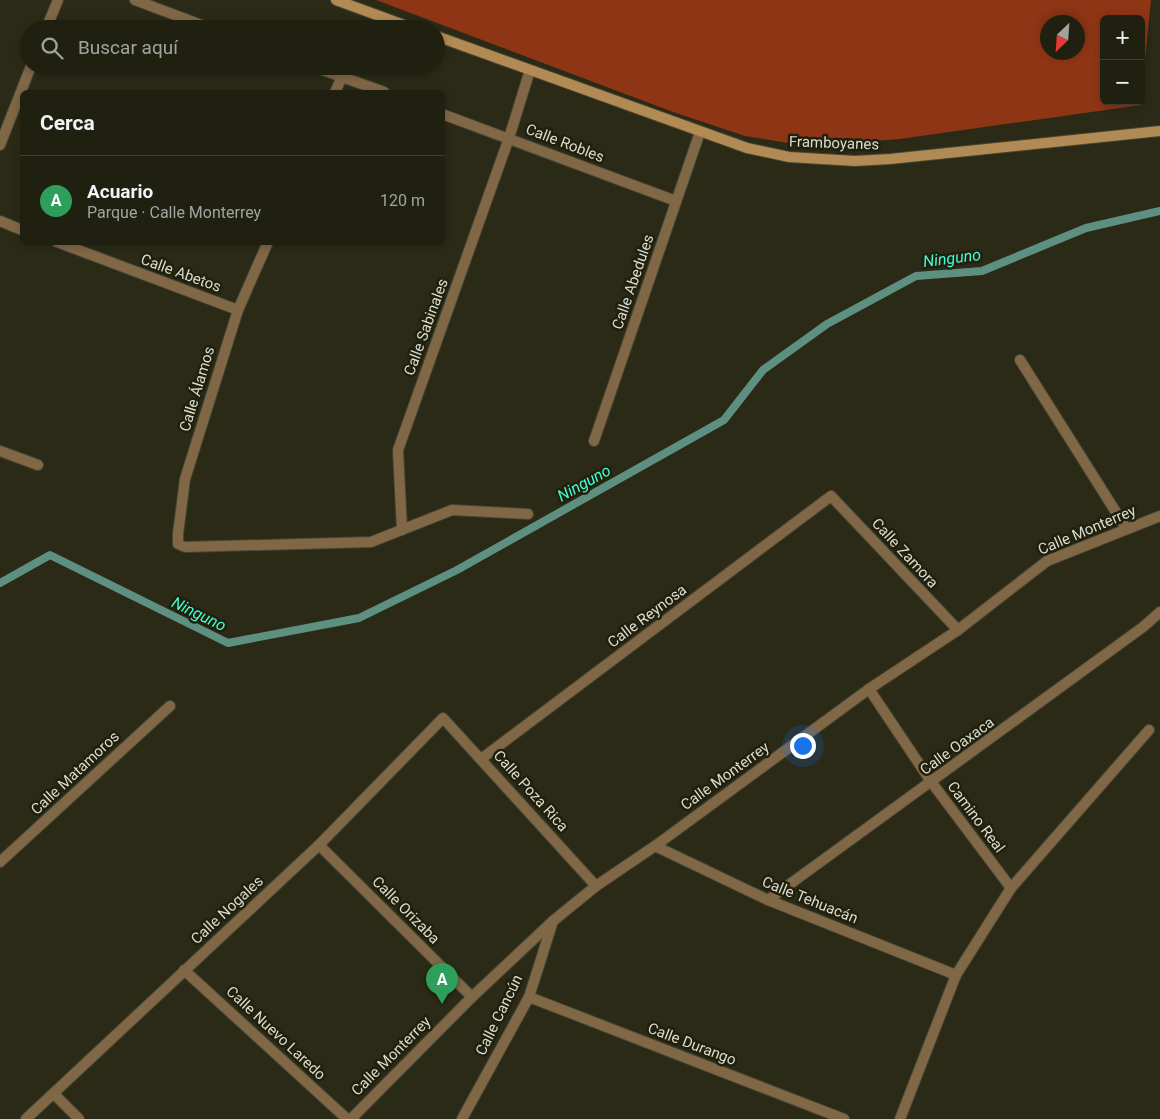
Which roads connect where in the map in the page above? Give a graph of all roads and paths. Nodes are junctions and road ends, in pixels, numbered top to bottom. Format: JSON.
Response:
{"nodes":[{"id":1,"x":58,"y":0,"type":"edge"},
{"id":2,"x":135,"y":0,"type":"edge"},
{"id":3,"x":336,"y":0,"type":"edge"},
{"id":4,"x":50,"y":20,"type":"edge"},
{"id":5,"x":188,"y":20,"type":"edge"},
{"id":6,"x":390,"y":20,"type":"edge"},
{"id":7,"x":445,"y":39,"type":"edge"},
{"id":8,"x":530,"y":70,"type":"junction"},
{"id":9,"x":28,"y":75,"type":"edge"},
{"id":10,"x":337,"y":75,"type":"edge"},
{"id":11,"x":342,"y":77,"type":"junction"},
{"id":12,"x":22,"y":90,"type":"edge"},
{"id":13,"x":336,"y":90,"type":"edge"},
{"id":14,"x":378,"y":90,"type":"edge"},
{"id":15,"x":20,"y":96,"type":"edge"},
{"id":16,"x":445,"y":115,"type":"edge"},
{"id":17,"x":1160,"y":131,"type":"edge"},
{"id":18,"x":700,"y":132,"type":"junction"},
{"id":19,"x":509,"y":138,"type":"junction"},
{"id":20,"x":0,"y":145,"type":"edge"},
{"id":21,"x":676,"y":201,"type":"junction"},
{"id":22,"x":0,"y":221,"type":"edge"},
{"id":23,"x":20,"y":229,"type":"edge"},
{"id":24,"x":65,"y":245,"type":"edge"},
{"id":25,"x":267,"y":245,"type":"edge"},
{"id":26,"x":238,"y":310,"type":"junction"},
{"id":27,"x":1020,"y":360,"type":"dead end"},
{"id":28,"x":594,"y":442,"type":"dead end"},
{"id":29,"x":0,"y":451,"type":"edge"},
{"id":30,"x":38,"y":465,"type":"dead end"},
{"id":31,"x":831,"y":496,"type":"joint"},
{"id":32,"x":528,"y":514,"type":"dead end"},
{"id":33,"x":1160,"y":516,"type":"edge"},
{"id":34,"x":1126,"y":528,"type":"junction"},
{"id":35,"x":402,"y":530,"type":"junction"},
{"id":36,"x":1160,"y":612,"type":"edge"},
{"id":37,"x":958,"y":630,"type":"junction"},
{"id":38,"x":869,"y":690,"type":"junction"},
{"id":39,"x":170,"y":706,"type":"dead end"},
{"id":40,"x":443,"y":718,"type":"joint"},
{"id":41,"x":1149,"y":730,"type":"dead end"},
{"id":42,"x":481,"y":759,"type":"junction"},
{"id":43,"x":932,"y":783,"type":"junction"},
{"id":44,"x":319,"y":845,"type":"junction"},
{"id":45,"x":655,"y":846,"type":"junction"},
{"id":46,"x":0,"y":862,"type":"edge"},
{"id":47,"x":596,"y":886,"type":"junction"},
{"id":48,"x":1011,"y":888,"type":"junction"},
{"id":49,"x":768,"y":900,"type":"junction"},
{"id":50,"x":553,"y":921,"type":"junction"},
{"id":51,"x":184,"y":970,"type":"junction"},
{"id":52,"x":956,"y":975,"type":"junction"},
{"id":53,"x":472,"y":997,"type":"junction"},
{"id":54,"x":529,"y":997,"type":"junction"},
{"id":55,"x":54,"y":1094,"type":"junction"},
{"id":56,"x":26,"y":1119,"type":"edge"},
{"id":57,"x":79,"y":1119,"type":"edge"},
{"id":58,"x":349,"y":1119,"type":"edge"},
{"id":59,"x":462,"y":1119,"type":"edge"},
{"id":60,"x":844,"y":1119,"type":"edge"},
{"id":61,"x":900,"y":1119,"type":"edge"}],
"edges":[{"from":1,"to":4,"type":"street"},
{"from":2,"to":5,"type":"street"},
{"from":3,"to":6,"type":"main road"},
{"from":7,"to":8,"type":"main road","name":"Framboyanes"},
{"from":8,"to":18,"type":"main road","name":"Framboyanes"},
{"from":8,"to":19,"type":"street","name":"Calle Sabinales"},
{"from":9,"to":12,"type":"street"},
{"from":10,"to":11,"type":"street"},
{"from":11,"to":13,"type":"street"},
{"from":11,"to":14,"type":"street"},
{"from":15,"to":20,"type":"street"},
{"from":16,"to":19,"type":"street","name":"Calle Robles"},
{"from":17,"to":18,"type":"main road","name":"Framboyanes"},
{"from":18,"to":21,"type":"street","name":"Calle Abedules"},
{"from":19,"to":21,"type":"street","name":"Calle Robles"},
{"from":19,"to":35,"type":"street","name":"Calle Sabinales"},
{"from":21,"to":28,"type":"street","name":"Calle Abedules"},
{"from":22,"to":23,"type":"street"},
{"from":24,"to":26,"type":"street","name":"Calle Abetos"},
{"from":25,"to":26,"type":"street","name":"Calle Álamos"},
{"from":26,"to":35,"type":"street","name":"Calle Álamos"},
{"from":27,"to":34,"type":"street"},
{"from":29,"to":30,"type":"street"},
{"from":31,"to":37,"type":"street","name":"Calle Zamora"},
{"from":31,"to":42,"type":"street","name":"Calle Reynosa"},
{"from":32,"to":35,"type":"street"},
{"from":33,"to":34,"type":"street","name":"Calle Monterrey"},
{"from":34,"to":37,"type":"street","name":"Calle Monterrey"},
{"from":36,"to":43,"type":"street","name":"Calle Oaxaca"},
{"from":37,"to":38,"type":"street","name":"Calle Monterrey"},
{"from":38,"to":43,"type":"street","name":"Camino Real"},
{"from":38,"to":45,"type":"street","name":"Calle Monterrey"},
{"from":39,"to":46,"type":"street","name":"Calle Matamoros"},
{"from":40,"to":42,"type":"street","name":"Calle Poza Rica"},
{"from":40,"to":44,"type":"street","name":"Calle Nogales"},
{"from":41,"to":48,"type":"street"},
{"from":42,"to":47,"type":"street","name":"Calle Poza Rica"},
{"from":43,"to":48,"type":"street","name":"Camino Real"},
{"from":43,"to":49,"type":"street","name":"Calle Oaxaca"},
{"from":44,"to":51,"type":"street","name":"Calle Nogales"},
{"from":44,"to":53,"type":"street","name":"Calle Orizaba"},
{"from":45,"to":47,"type":"street","name":"Calle Monterrey"},
{"from":45,"to":49,"type":"street","name":"Calle Tehuacán"},
{"from":47,"to":50,"type":"street","name":"Calle Monterrey"},
{"from":48,"to":52,"type":"street"},
{"from":49,"to":52,"type":"street","name":"Calle Tehuacán"},
{"from":50,"to":53,"type":"street","name":"Calle Monterrey"},
{"from":50,"to":54,"type":"street","name":"Calle Cancún"},
{"from":51,"to":55,"type":"street","name":"Calle Nogales"},
{"from":51,"to":58,"type":"street","name":"Calle Nuevo Laredo"},
{"from":52,"to":61,"type":"street"},
{"from":53,"to":58,"type":"street","name":"Calle Monterrey"},
{"from":54,"to":59,"type":"street","name":"Calle Cancún"},
{"from":54,"to":60,"type":"street","name":"Calle Durango"},
{"from":55,"to":56,"type":"street","name":"Calle Nogales"},
{"from":55,"to":57,"type":"street"}]}
